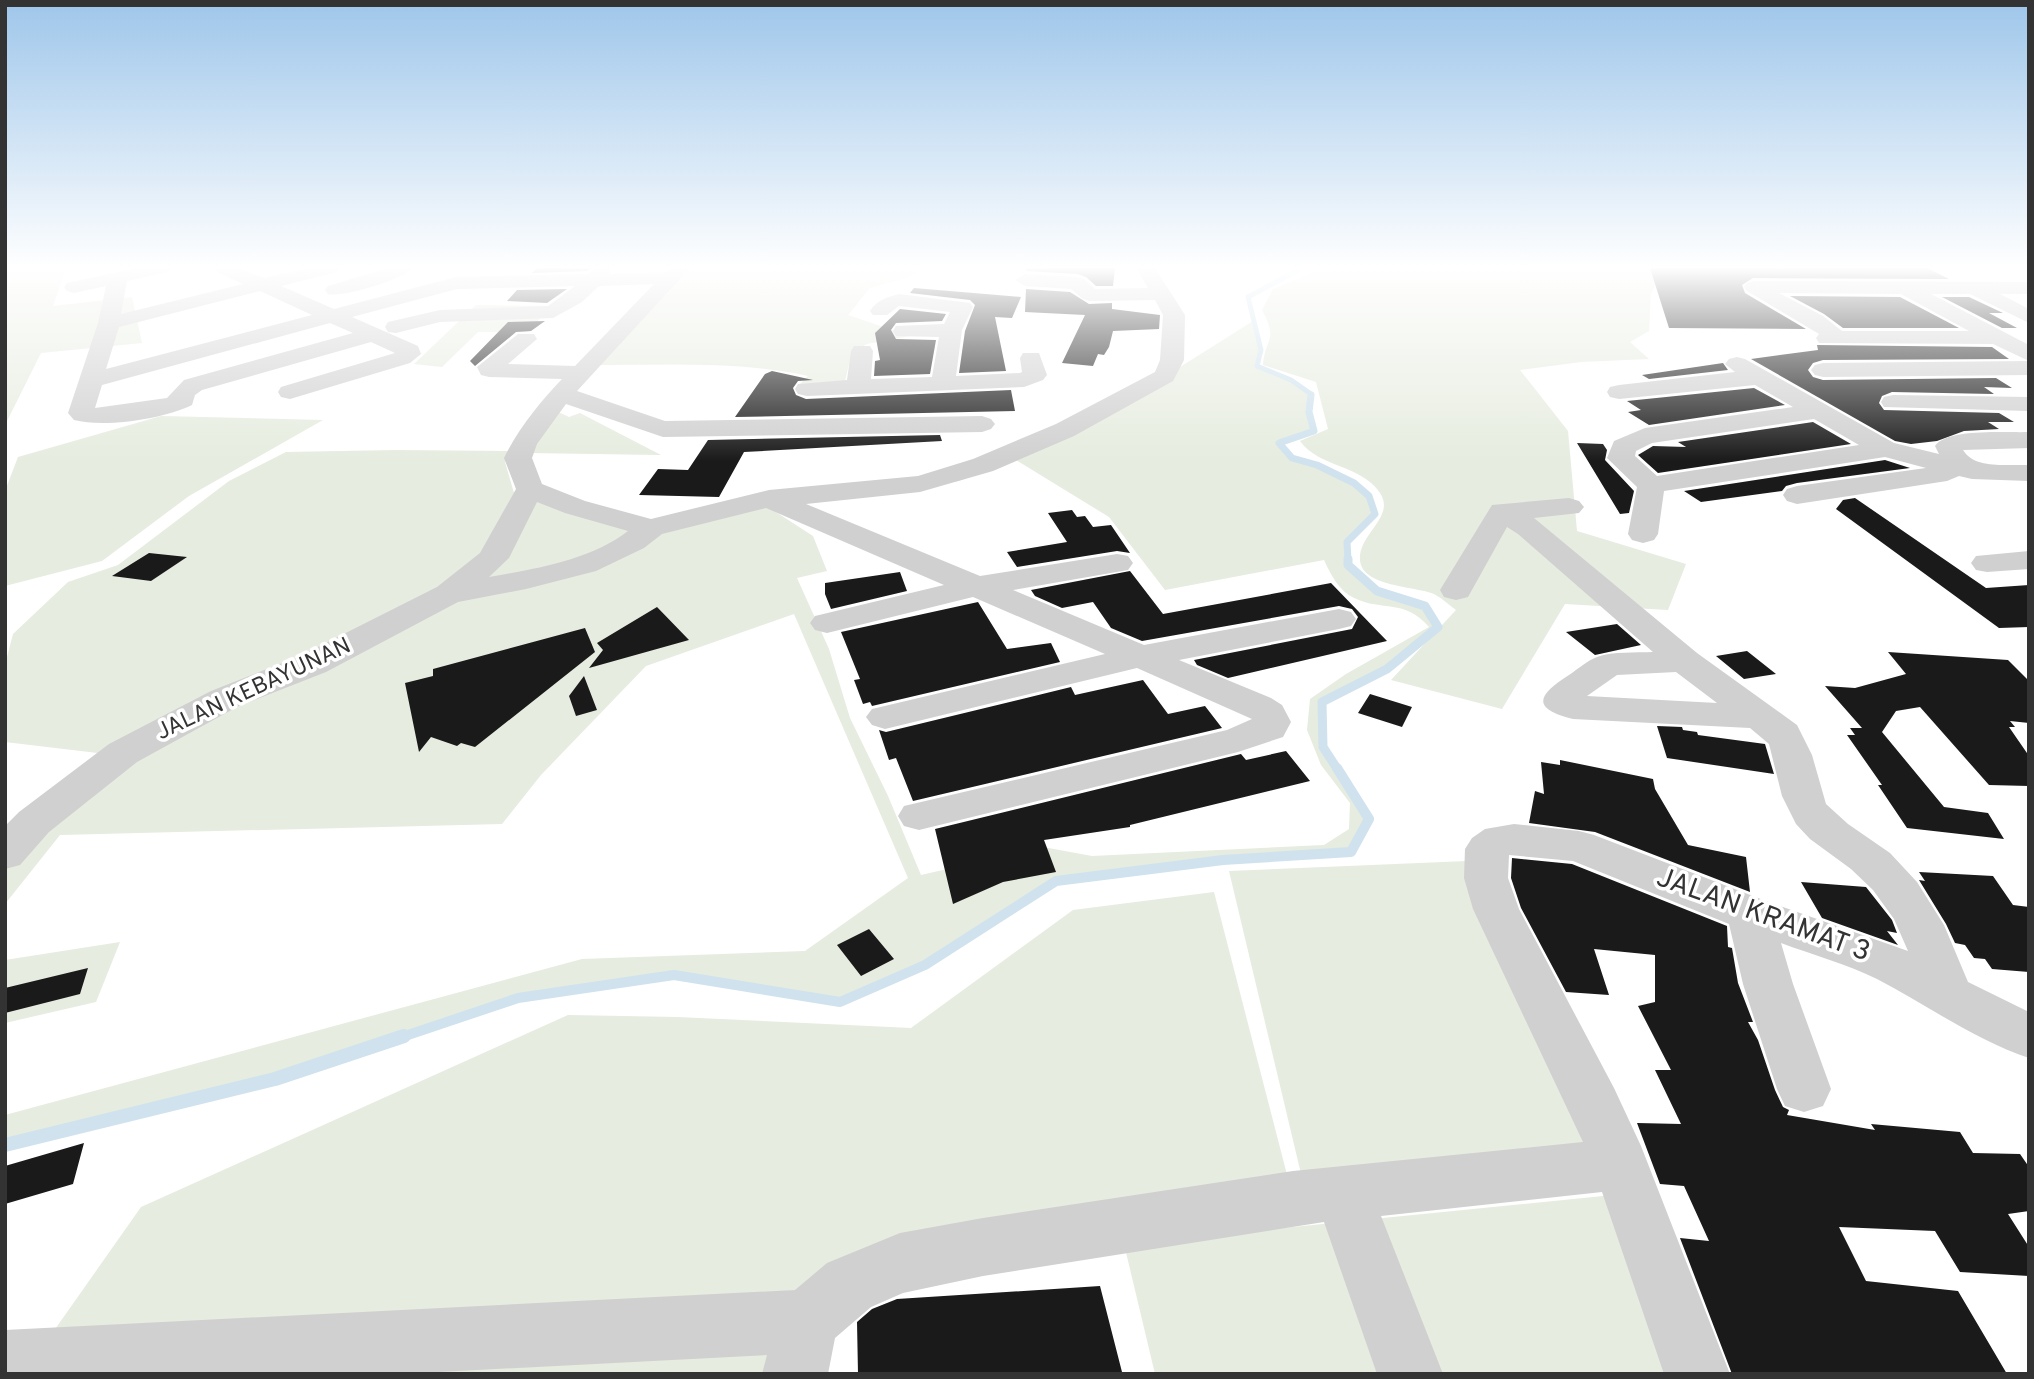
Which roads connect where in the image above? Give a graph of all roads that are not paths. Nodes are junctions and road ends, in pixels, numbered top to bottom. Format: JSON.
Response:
{"nodes":[{"id":1,"x":106,"y":332,"type":"edge"},
{"id":2,"x":272,"y":332,"type":"edge"},
{"id":3,"x":393,"y":332,"type":"edge"},
{"id":4,"x":394,"y":332,"type":"edge"},
{"id":5,"x":621,"y":332,"type":"edge"},
{"id":6,"x":950,"y":332,"type":"edge"},
{"id":7,"x":1173,"y":332,"type":"edge"},
{"id":8,"x":1822,"y":332,"type":"edge"},
{"id":9,"x":1987,"y":332,"type":"edge"},
{"id":10,"x":1996,"y":337,"type":"junction"},
{"id":11,"x":526,"y":339,"type":"dead end"},
{"id":12,"x":127,"y":342,"type":"dead end"},
{"id":13,"x":101,"y":349,"type":"junction"},
{"id":14,"x":862,"y":351,"type":"dead end"},
{"id":15,"x":2029,"y":354,"type":"edge"},
{"id":16,"x":1031,"y":358,"type":"dead end"},
{"id":17,"x":1737,"y":363,"type":"dead end"},
{"id":18,"x":2029,"y":368,"type":"edge"},
{"id":19,"x":1823,"y":370,"type":"dead end"},
{"id":20,"x":582,"y":373,"type":"junction"},
{"id":21,"x":1759,"y":377,"type":"junction"},
{"id":22,"x":89,"y":381,"type":"junction"},
{"id":23,"x":937,"y":384,"type":"junction"},
{"id":24,"x":858,"y":386,"type":"junction"},
{"id":25,"x":807,"y":389,"type":"dead end"},
{"id":26,"x":290,"y":391,"type":"dead end"},
{"id":27,"x":1619,"y":393,"type":"dead end"},
{"id":28,"x":554,"y":399,"type":"junction"},
{"id":29,"x":1893,"y":402,"type":"dead end"},
{"id":30,"x":2029,"y":404,"type":"edge"},
{"id":31,"x":1815,"y":411,"type":"junction"},
{"id":32,"x":982,"y":424,"type":"dead end"},
{"id":33,"x":926,"y":426,"type":"junction"},
{"id":34,"x":2029,"y":440,"type":"edge"},
{"id":35,"x":1885,"y":449,"type":"junction"},
{"id":36,"x":1964,"y":466,"type":"junction"},
{"id":37,"x":2029,"y":472,"type":"edge"},
{"id":38,"x":1651,"y":485,"type":"junction"},
{"id":39,"x":530,"y":489,"type":"junction"},
{"id":40,"x":1797,"y":495,"type":"dead end"},
{"id":41,"x":769,"y":499,"type":"junction"},
{"id":42,"x":1569,"y":507,"type":"dead end"},
{"id":43,"x":1502,"y":511,"type":"junction"},
{"id":44,"x":651,"y":528,"type":"junction"},
{"id":45,"x":1643,"y":534,"type":"dead end"},
{"id":46,"x":2029,"y":559,"type":"edge"},
{"id":47,"x":1117,"y":563,"type":"dead end"},
{"id":48,"x":1987,"y":563,"type":"dead end"},
{"id":49,"x":974,"y":587,"type":"junction"},
{"id":50,"x":1456,"y":590,"type":"dead end"},
{"id":51,"x":449,"y":594,"type":"junction"},
{"id":52,"x":1339,"y":619,"type":"dead end"},
{"id":53,"x":827,"y":623,"type":"dead end"},
{"id":54,"x":1137,"y":656,"type":"junction"},
{"id":55,"x":1684,"y":661,"type":"junction"},
{"id":56,"x":1762,"y":717,"type":"junction"},
{"id":57,"x":885,"y":718,"type":"dead end"},
{"id":58,"x":919,"y":816,"type":"dead end"},
{"id":59,"x":5,"y":854,"type":"edge"},
{"id":60,"x":1750,"y":914,"type":"junction"},
{"id":61,"x":1950,"y":997,"type":"junction"},
{"id":62,"x":2029,"y":1037,"type":"edge"},
{"id":63,"x":1804,"y":1089,"type":"dead end"},
{"id":64,"x":1620,"y":1164,"type":"junction"},
{"id":65,"x":1343,"y":1194,"type":"junction"},
{"id":66,"x":801,"y":1347,"type":"edge"},
{"id":67,"x":5,"y":1362,"type":"edge"},
{"id":68,"x":1410,"y":1374,"type":"edge"},
{"id":69,"x":1697,"y":1374,"type":"edge"}],
"edges":[{"from":1,"to":13,"type":"street"},
{"from":2,"to":22,"type":"street"},
{"from":3,"to":22,"type":"street"},
{"from":4,"to":26,"type":"street"},
{"from":5,"to":20,"type":"street"},
{"from":6,"to":23,"type":"street"},
{"from":7,"to":41,"type":"street","name":"JALAN KEBAYUNAN"},
{"from":8,"to":10,"type":"street"},
{"from":9,"to":10,"type":"street"},
{"from":10,"to":15,"type":"street"},
{"from":11,"to":20,"type":"street"},
{"from":12,"to":13,"type":"street"},
{"from":13,"to":22,"type":"street"},
{"from":14,"to":24,"type":"street"},
{"from":16,"to":23,"type":"street"},
{"from":17,"to":21,"type":"street"},
{"from":18,"to":19,"type":"street"},
{"from":20,"to":28,"type":"street"},
{"from":21,"to":27,"type":"street"},
{"from":21,"to":31,"type":"street"},
{"from":23,"to":24,"type":"street"},
{"from":23,"to":33,"type":"street"},
{"from":24,"to":25,"type":"street"},
{"from":28,"to":33,"type":"street"},
{"from":28,"to":39,"type":"street"},
{"from":29,"to":30,"type":"street"},
{"from":31,"to":35,"type":"street"},
{"from":31,"to":38,"type":"street"},
{"from":32,"to":33,"type":"street"},
{"from":34,"to":36,"type":"street"},
{"from":35,"to":36,"type":"street"},
{"from":35,"to":38,"type":"street"},
{"from":36,"to":37,"type":"street"},
{"from":36,"to":40,"type":"street"},
{"from":38,"to":45,"type":"street"},
{"from":39,"to":44,"type":"street"},
{"from":39,"to":51,"type":"street"},
{"from":41,"to":44,"type":"street","name":"JALAN KEBAYUNAN"},
{"from":41,"to":49,"type":"street"},
{"from":42,"to":43,"type":"street"},
{"from":43,"to":50,"type":"street"},
{"from":43,"to":55,"type":"street"},
{"from":44,"to":51,"type":"street","name":"JALAN KEBAYUNAN"},
{"from":46,"to":48,"type":"street"},
{"from":47,"to":49,"type":"street"},
{"from":49,"to":53,"type":"street"},
{"from":49,"to":54,"type":"street"},
{"from":51,"to":59,"type":"street","name":"JALAN KEBAYUNAN"},
{"from":52,"to":54,"type":"street"},
{"from":54,"to":57,"type":"street"},
{"from":54,"to":58,"type":"street"},
{"from":55,"to":56,"type":"street"},
{"from":55,"to":56,"type":"street"},
{"from":56,"to":61,"type":"street"},
{"from":60,"to":61,"type":"street","name":"JALAN KRAMAT 3"},
{"from":60,"to":63,"type":"street"},
{"from":60,"to":64,"type":"street","name":"JALAN KRAMAT 3"},
{"from":61,"to":62,"type":"street","name":"JALAN KRAMAT 3"},
{"from":64,"to":65,"type":"street"},
{"from":64,"to":69,"type":"street"},
{"from":65,"to":66,"type":"street"},
{"from":65,"to":68,"type":"street"},
{"from":66,"to":67,"type":"street"}]}
